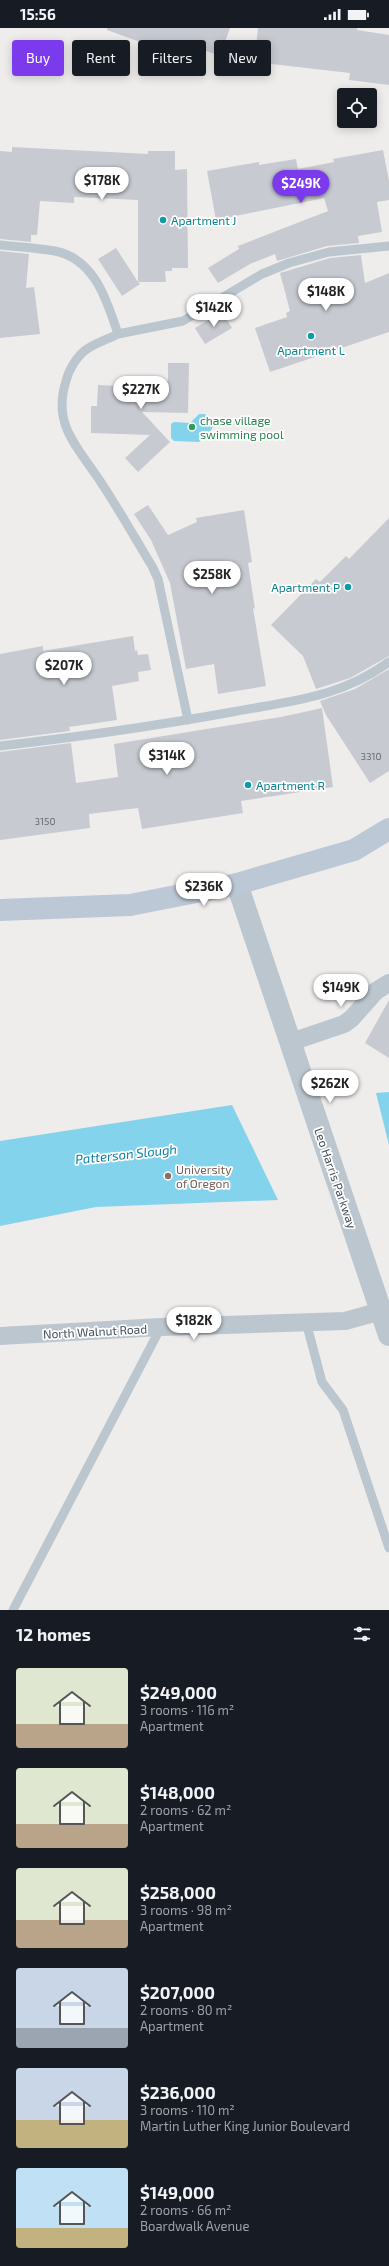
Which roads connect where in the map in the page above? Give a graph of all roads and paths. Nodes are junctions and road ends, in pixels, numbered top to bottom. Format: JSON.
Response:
{"nodes":[{"id":1,"x":0,"y":245,"type":"edge"},
{"id":2,"x":389,"y":246,"type":"edge"},
{"id":3,"x":118,"y":334,"type":"junction"},
{"id":4,"x":389,"y":662,"type":"edge"},
{"id":5,"x":188,"y":720,"type":"junction"},
{"id":6,"x":0,"y":746,"type":"edge"},
{"id":7,"x":389,"y":829,"type":"edge"},
{"id":8,"x":238,"y":884,"type":"junction"},
{"id":9,"x":0,"y":910,"type":"edge"},
{"id":10,"x":389,"y":983,"type":"edge"},
{"id":11,"x":291,"y":1042,"type":"junction"},
{"id":12,"x":385,"y":1310,"type":"edge"},
{"id":13,"x":306,"y":1322,"type":"junction"},
{"id":14,"x":161,"y":1327,"type":"junction"},
{"id":15,"x":389,"y":1335,"type":"edge"},
{"id":16,"x":0,"y":1336,"type":"edge"},
{"id":17,"x":389,"y":1548,"type":"edge"},
{"id":18,"x":13,"y":1610,"type":"edge"}],
"edges":[{"from":1,"to":3,"type":"lane"},
{"from":2,"to":3,"type":"lane"},
{"from":3,"to":5,"type":"lane"},
{"from":4,"to":5,"type":"lane"},
{"from":5,"to":6,"type":"lane"},
{"from":7,"to":8,"type":"main road"},
{"from":8,"to":9,"type":"main road"},
{"from":8,"to":11,"type":"street","name":"Leo Harris Parkway"},
{"from":10,"to":11,"type":"street"},
{"from":11,"to":12,"type":"street","name":"Leo Harris Parkway"},
{"from":12,"to":13,"type":"street","name":"North Walnut Road"},
{"from":12,"to":15,"type":"street","name":"Leo Harris Parkway"},
{"from":13,"to":14,"type":"street","name":"North Walnut Road"},
{"from":13,"to":17,"type":"lane"},
{"from":14,"to":16,"type":"street","name":"North Walnut Road"},
{"from":14,"to":18,"type":"lane"}]}
